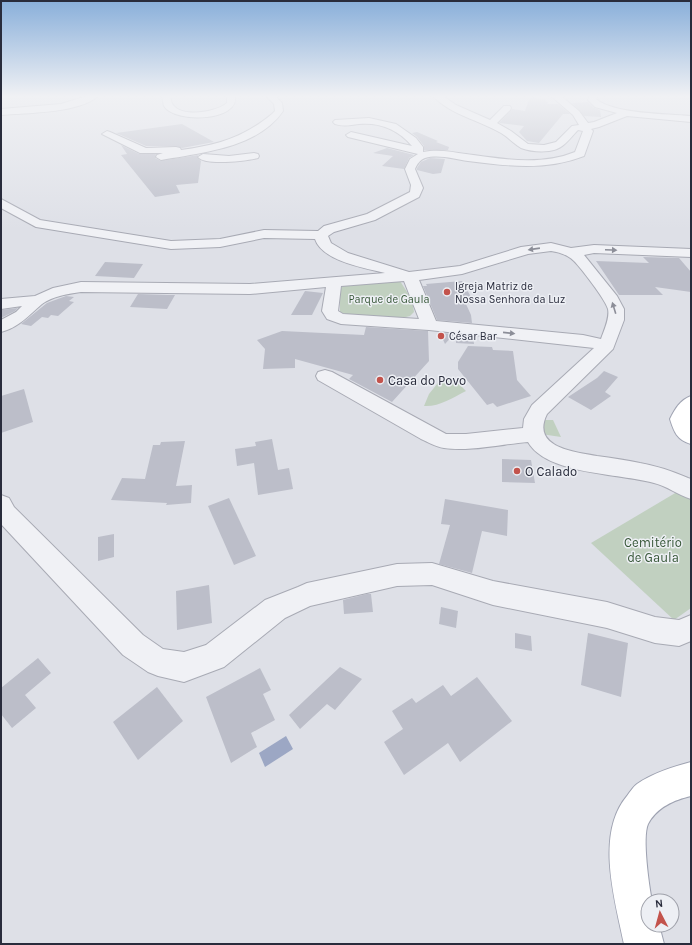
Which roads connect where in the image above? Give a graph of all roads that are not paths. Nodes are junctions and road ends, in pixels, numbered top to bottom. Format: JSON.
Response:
{"nodes":[{"id":1,"x":119,"y":140,"type":"edge"},
{"id":2,"x":147,"y":140,"type":"dead end"},
{"id":3,"x":242,"y":140,"type":"edge"},
{"id":4,"x":372,"y":140,"type":"edge"},
{"id":5,"x":412,"y":140,"type":"edge"},
{"id":6,"x":517,"y":140,"type":"edge"},
{"id":7,"x":566,"y":140,"type":"edge"},
{"id":8,"x":586,"y":140,"type":"edge"},
{"id":9,"x":127,"y":144,"type":"junction"},
{"id":10,"x":186,"y":152,"type":"junction"},
{"id":11,"x":421,"y":152,"type":"junction"},
{"id":12,"x":254,"y":156,"type":"dead end"},
{"id":13,"x":161,"y":157,"type":"dead end"},
{"id":14,"x":201,"y":157,"type":"junction"},
{"id":15,"x":190,"y":162,"type":"dead end"},
{"id":16,"x":1,"y":203,"type":"edge"},
{"id":17,"x":321,"y":235,"type":"junction"},
{"id":18,"x":572,"y":252,"type":"junction"},
{"id":19,"x":691,"y":253,"type":"edge"},
{"id":20,"x":410,"y":277,"type":"junction"},
{"id":21,"x":334,"y":283,"type":"junction"},
{"id":22,"x":38,"y":300,"type":"junction"},
{"id":23,"x":1,"y":304,"type":"edge"},
{"id":24,"x":429,"y":325,"type":"junction"},
{"id":25,"x":1,"y":328,"type":"edge"},
{"id":26,"x":607,"y":345,"type":"junction"},
{"id":27,"x":325,"y":376,"type":"dead end"},
{"id":28,"x":691,"y":403,"type":"edge"},
{"id":29,"x":534,"y":434,"type":"junction"},
{"id":30,"x":691,"y":437,"type":"edge"},
{"id":31,"x":691,"y":490,"type":"edge"},
{"id":32,"x":1,"y":504,"type":"edge"},
{"id":33,"x":691,"y":628,"type":"edge"},
{"id":34,"x":691,"y":779,"type":"edge"},
{"id":35,"x":644,"y":944,"type":"edge"}],
"edges":[{"from":1,"to":9,"type":"street"},
{"from":2,"to":9,"type":"street"},
{"from":3,"to":10,"type":"street"},
{"from":4,"to":11,"type":"street"},
{"from":5,"to":11,"type":"street"},
{"from":6,"to":7,"type":"street"},
{"from":8,"to":11,"type":"street"},
{"from":9,"to":10,"type":"street"},
{"from":10,"to":13,"type":"street"},
{"from":10,"to":14,"type":"street"},
{"from":11,"to":17,"type":"street"},
{"from":12,"to":14,"type":"street"},
{"from":14,"to":15,"type":"street"},
{"from":16,"to":17,"type":"street"},
{"from":17,"to":20,"type":"street"},
{"from":18,"to":19,"type":"street","one_way":true},
{"from":18,"to":20,"type":"street","one_way":true},
{"from":26,"to":18,"type":"street","one_way":true},
{"from":20,"to":21,"type":"street"},
{"from":20,"to":24,"type":"street"},
{"from":21,"to":22,"type":"street"},
{"from":21,"to":24,"type":"street"},
{"from":22,"to":23,"type":"street"},
{"from":22,"to":25,"type":"street"},
{"from":24,"to":26,"type":"street","one_way":true},
{"from":26,"to":29,"type":"street"},
{"from":27,"to":29,"type":"street"},
{"from":28,"to":30,"type":"main road"},
{"from":29,"to":31,"type":"street"},
{"from":32,"to":33,"type":"street"},
{"from":34,"to":35,"type":"main road"}]}
